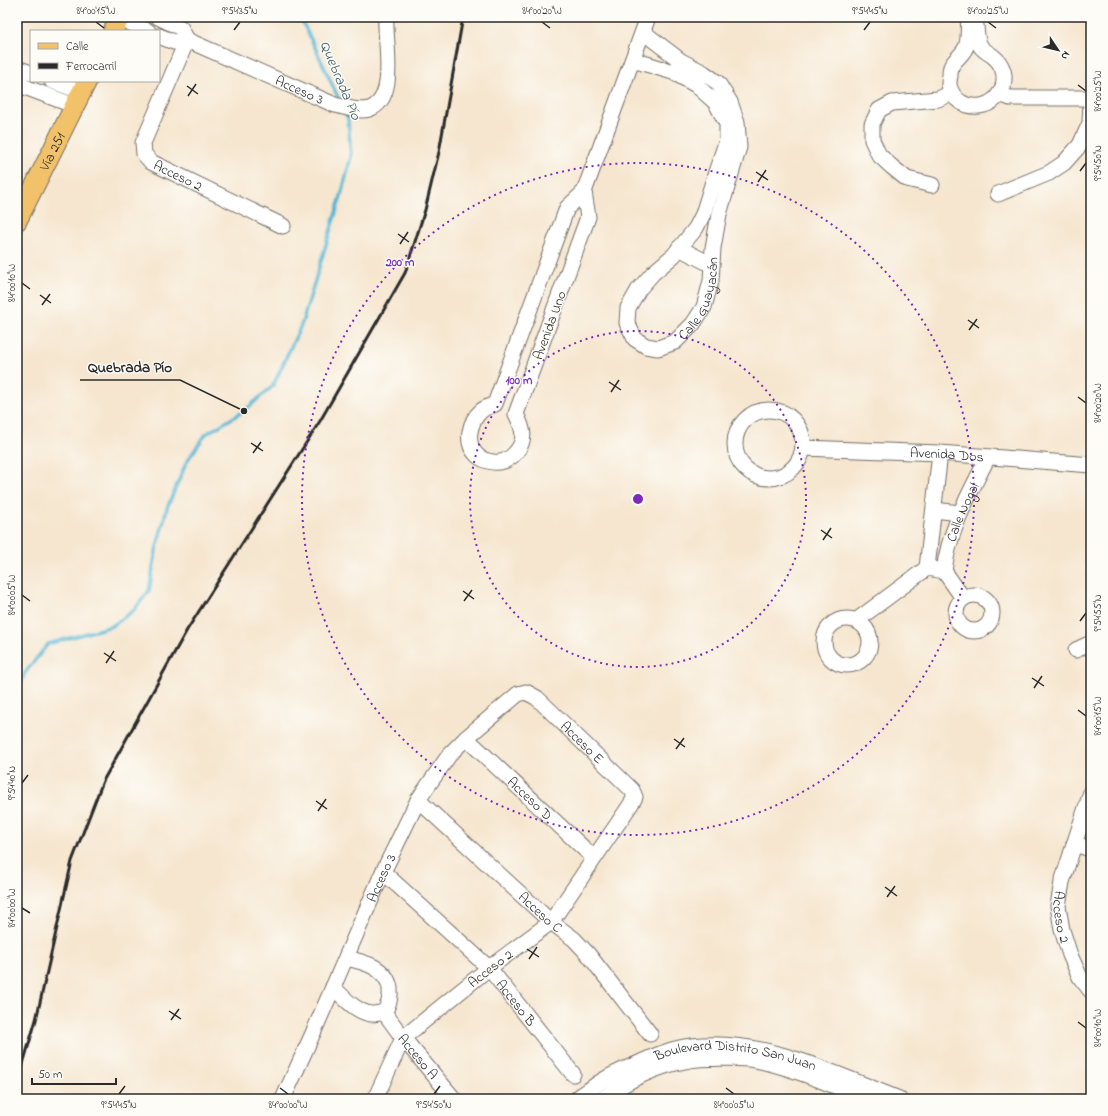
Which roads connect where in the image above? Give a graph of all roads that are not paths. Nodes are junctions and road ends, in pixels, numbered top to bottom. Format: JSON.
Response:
{"nodes":[{"id":1,"x":158,"y":17,"type":"edge"},
{"id":2,"x":386,"y":17,"type":"edge"},
{"id":3,"x":648,"y":17,"type":"edge"},
{"id":4,"x":969,"y":17,"type":"edge"},
{"id":5,"x":975,"y":17,"type":"edge"},
{"id":6,"x":117,"y":22,"type":"edge"},
{"id":7,"x":145,"y":30,"type":"edge"},
{"id":8,"x":643,"y":32,"type":"junction"},
{"id":9,"x":160,"y":36,"type":"edge"},
{"id":10,"x":186,"y":40,"type":"junction"},
{"id":11,"x":633,"y":60,"type":"junction"},
{"id":12,"x":17,"y":68,"type":"edge"},
{"id":13,"x":30,"y":73,"type":"edge"},
{"id":14,"x":700,"y":79,"type":"junction"},
{"id":15,"x":54,"y":82,"type":"edge"},
{"id":16,"x":17,"y":84,"type":"edge"},
{"id":17,"x":81,"y":93,"type":"edge"},
{"id":18,"x":952,"y":93,"type":"junction"},
{"id":19,"x":999,"y":94,"type":"junction"},
{"id":20,"x":1091,"y":99,"type":"edge"},
{"id":21,"x":716,"y":172,"type":"junction"},
{"id":22,"x":730,"y":178,"type":"junction"},
{"id":23,"x":932,"y":185,"type":"dead end"},
{"id":24,"x":584,"y":192,"type":"junction"},
{"id":25,"x":998,"y":194,"type":"dead end"},
{"id":26,"x":17,"y":221,"type":"edge"},
{"id":27,"x":282,"y":226,"type":"dead end"},
{"id":28,"x":679,"y":248,"type":"junction"},
{"id":29,"x":712,"y":265,"type":"junction"},
{"id":30,"x":803,"y":448,"type":"junction"},
{"id":31,"x":940,"y":453,"type":"junction"},
{"id":32,"x":988,"y":456,"type":"junction"},
{"id":33,"x":1091,"y":465,"type":"edge"},
{"id":34,"x":934,"y":510,"type":"junction"},
{"id":35,"x":960,"y":513,"type":"junction"},
{"id":36,"x":927,"y":568,"type":"junction"},
{"id":37,"x":944,"y":570,"type":"junction"},
{"id":38,"x":963,"y":598,"type":"dead end"},
{"id":39,"x":857,"y":620,"type":"dead end"},
{"id":40,"x":1091,"y":643,"type":"edge"},
{"id":41,"x":1076,"y":650,"type":"dead end"},
{"id":42,"x":526,"y":692,"type":"joint"},
{"id":43,"x":466,"y":738,"type":"junction"},
{"id":44,"x":1091,"y":792,"type":"edge"},
{"id":45,"x":635,"y":797,"type":"joint"},
{"id":46,"x":418,"y":800,"type":"junction"},
{"id":47,"x":1074,"y":844,"type":"junction"},
{"id":48,"x":1091,"y":849,"type":"edge"},
{"id":49,"x":594,"y":858,"type":"junction"},
{"id":50,"x":383,"y":872,"type":"junction"},
{"id":51,"x":551,"y":922,"type":"junction"},
{"id":52,"x":346,"y":958,"type":"junction"},
{"id":53,"x":489,"y":968,"type":"junction"},
{"id":54,"x":333,"y":987,"type":"junction"},
{"id":55,"x":1091,"y":991,"type":"edge"},
{"id":56,"x":384,"y":1012,"type":"junction"},
{"id":57,"x":650,"y":1034,"type":"dead end"},
{"id":58,"x":403,"y":1038,"type":"junction"},
{"id":59,"x":573,"y":1074,"type":"dead end"},
{"id":60,"x":283,"y":1099,"type":"edge"},
{"id":61,"x":375,"y":1099,"type":"edge"},
{"id":62,"x":454,"y":1099,"type":"edge"},
{"id":63,"x":577,"y":1099,"type":"edge"},
{"id":64,"x":602,"y":1099,"type":"edge"},
{"id":65,"x":866,"y":1099,"type":"edge"},
{"id":66,"x":898,"y":1099,"type":"edge"}],
"edges":[{"from":1,"to":10,"type":"street"},
{"from":2,"to":10,"type":"street","name":"Acceso 3"},
{"from":3,"to":8,"type":"street","name":"Avenida Uno"},
{"from":4,"to":18,"type":"street"},
{"from":5,"to":19,"type":"street"},
{"from":6,"to":7,"type":"street"},
{"from":8,"to":11,"type":"street","name":"Avenida Uno"},
{"from":8,"to":14,"type":"street","name":"Calle Guayacán"},
{"from":9,"to":10,"type":"street"},
{"from":10,"to":27,"type":"street","name":"Acceso 2"},
{"from":11,"to":14,"type":"street","name":"Calle Guayacán"},
{"from":11,"to":24,"type":"street","name":"Avenida Uno"},
{"from":12,"to":13,"type":"street"},
{"from":14,"to":21,"type":"street","name":"Calle Guayacán"},
{"from":14,"to":22,"type":"street","name":"Calle Guayacán"},
{"from":15,"to":17,"type":"street"},
{"from":16,"to":17,"type":"street"},
{"from":17,"to":26,"type":"main road","name":"Vía 251"},
{"from":18,"to":19,"type":"street"},
{"from":18,"to":23,"type":"street"},
{"from":19,"to":20,"type":"street"},
{"from":20,"to":25,"type":"street"},
{"from":21,"to":22,"type":"street"},
{"from":21,"to":28,"type":"street","name":"Calle Guayacán"},
{"from":22,"to":29,"type":"street","name":"Calle Guayacán"},
{"from":24,"to":24,"type":"street","name":"Avenida Uno"},
{"from":28,"to":29,"type":"street"},
{"from":28,"to":29,"type":"street","name":"Calle Guayacán"},
{"from":30,"to":30,"type":"street"},
{"from":30,"to":31,"type":"street","name":"Avenida Dos"},
{"from":31,"to":32,"type":"street","name":"Avenida Dos"},
{"from":31,"to":34,"type":"street","name":"Calle Nogal"},
{"from":32,"to":33,"type":"street","name":"Avenida Dos"},
{"from":32,"to":35,"type":"street","name":"Calle Nogal"},
{"from":34,"to":35,"type":"street"},
{"from":34,"to":36,"type":"street","name":"Calle Nogal"},
{"from":35,"to":37,"type":"street","name":"Calle Nogal"},
{"from":36,"to":37,"type":"street"},
{"from":36,"to":39,"type":"street"},
{"from":37,"to":38,"type":"street"},
{"from":40,"to":41,"type":"street"},
{"from":42,"to":43,"type":"street","name":"Acceso 3"},
{"from":42,"to":45,"type":"street","name":"Acceso E"},
{"from":43,"to":46,"type":"street","name":"Acceso 3"},
{"from":43,"to":49,"type":"street","name":"Acceso D"},
{"from":44,"to":47,"type":"street","name":"Acceso 2"},
{"from":45,"to":49,"type":"street","name":"Acceso 2"},
{"from":46,"to":50,"type":"street","name":"Acceso 3"},
{"from":46,"to":51,"type":"street","name":"Acceso C"},
{"from":47,"to":48,"type":"street"},
{"from":47,"to":55,"type":"street","name":"Acceso 2"},
{"from":49,"to":51,"type":"street","name":"Acceso 2"},
{"from":50,"to":52,"type":"street","name":"Acceso 3"},
{"from":50,"to":53,"type":"street","name":"Acceso B"},
{"from":51,"to":53,"type":"street","name":"Acceso 2"},
{"from":51,"to":57,"type":"street","name":"Acceso C"},
{"from":52,"to":54,"type":"street","name":"Acceso 3"},
{"from":52,"to":56,"type":"street"},
{"from":53,"to":58,"type":"street","name":"Acceso 2"},
{"from":53,"to":59,"type":"street","name":"Acceso B"},
{"from":54,"to":56,"type":"street"},
{"from":54,"to":60,"type":"street","name":"Acceso 3"},
{"from":56,"to":58,"type":"street","name":"Acceso A"},
{"from":58,"to":61,"type":"street","name":"Acceso 2"},
{"from":58,"to":62,"type":"street","name":"Acceso A"},
{"from":63,"to":66,"type":"street","name":"Boulevard Distrito San Juan"},
{"from":64,"to":65,"type":"street","name":"Boulevard Distrito San Juan"}]}
